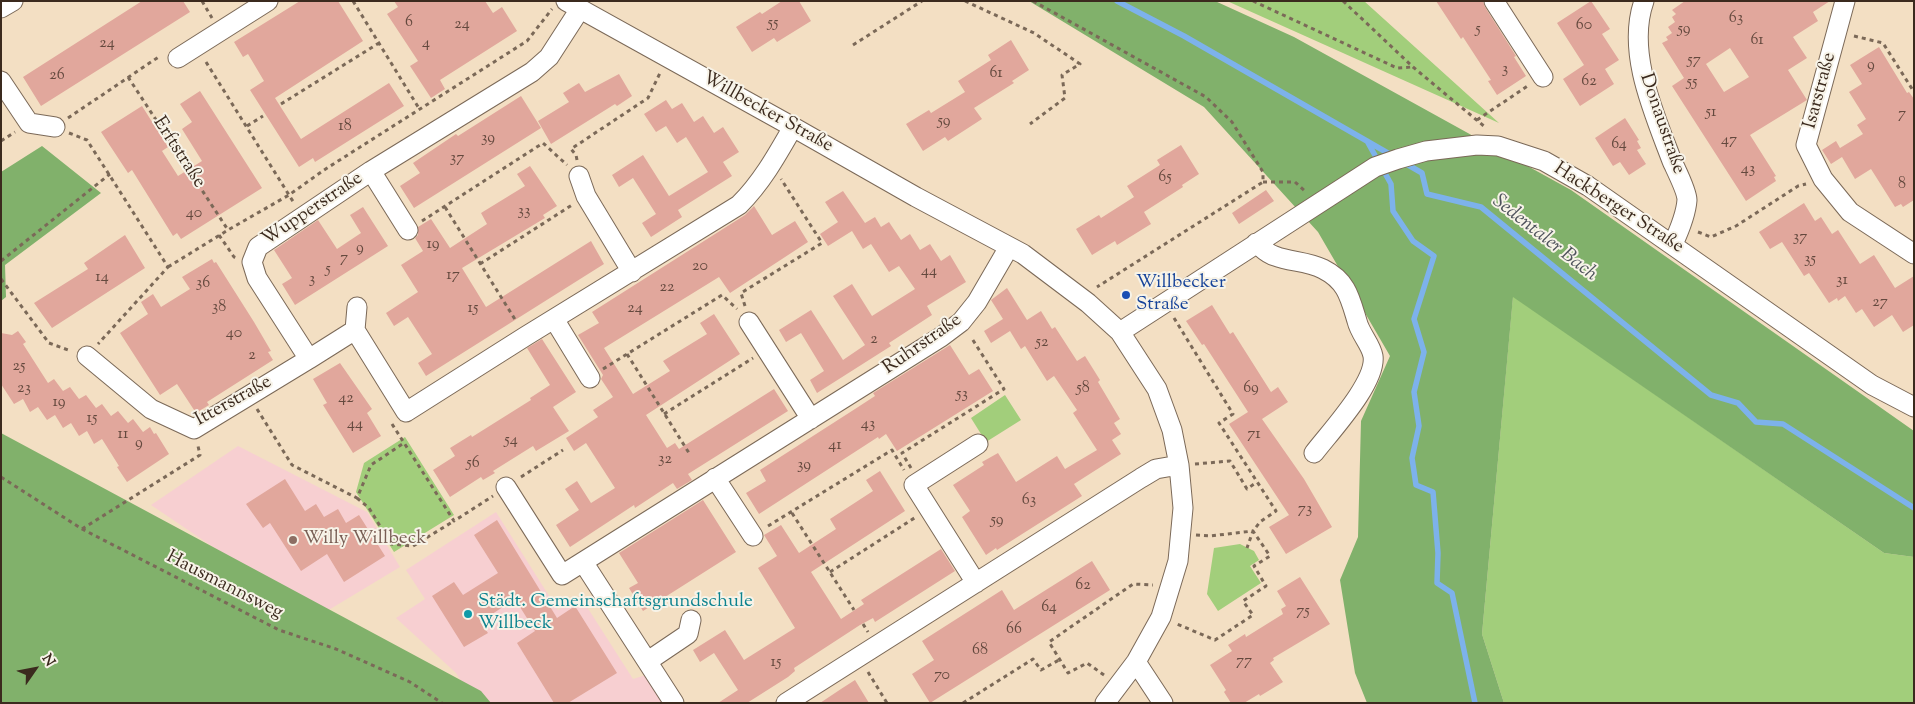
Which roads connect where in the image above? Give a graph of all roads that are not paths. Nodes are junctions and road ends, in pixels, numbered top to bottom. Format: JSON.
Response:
{"nodes":[{"id":1,"x":13,"y":1,"type":"edge"},
{"id":2,"x":268,"y":1,"type":"edge"},
{"id":3,"x":1494,"y":1,"type":"edge"},
{"id":4,"x":1644,"y":1,"type":"edge"},
{"id":5,"x":1845,"y":1,"type":"edge"},
{"id":6,"x":567,"y":6,"type":"edge"},
{"id":7,"x":1,"y":8,"type":"edge"},
{"id":8,"x":178,"y":58,"type":"road end"},
{"id":9,"x":1543,"y":77,"type":"road end"},
{"id":10,"x":1,"y":81,"type":"edge"},
{"id":11,"x":55,"y":127,"type":"road end"},
{"id":12,"x":793,"y":127,"type":"junction"},
{"id":13,"x":372,"y":171,"type":"junction"},
{"id":14,"x":579,"y":176,"type":"road end"},
{"id":15,"x":408,"y":230,"type":"road end"},
{"id":16,"x":1256,"y":243,"type":"junction"},
{"id":17,"x":1673,"y":244,"type":"junction"},
{"id":18,"x":1009,"y":247,"type":"junction"},
{"id":19,"x":1914,"y":254,"type":"edge"},
{"id":20,"x":632,"y":272,"type":"junction"},
{"id":21,"x":357,"y":307,"type":"dead end"},
{"id":22,"x":554,"y":319,"type":"junction"},
{"id":23,"x":749,"y":322,"type":"road end"},
{"id":24,"x":354,"y":330,"type":"junction"},
{"id":25,"x":1120,"y":332,"type":"junction"},
{"id":26,"x":86,"y":356,"type":"road end"},
{"id":27,"x":309,"y":359,"type":"junction"},
{"id":28,"x":590,"y":378,"type":"road end"},
{"id":29,"x":1914,"y":407,"type":"edge"},
{"id":30,"x":811,"y":419,"type":"junction"},
{"id":31,"x":978,"y":444,"type":"dead end"},
{"id":32,"x":1314,"y":453,"type":"dead end"},
{"id":33,"x":1179,"y":464,"type":"junction"},
{"id":34,"x":715,"y":478,"type":"junction"},
{"id":35,"x":506,"y":487,"type":"road end"},
{"id":36,"x":753,"y":536,"type":"road end"},
{"id":37,"x":583,"y":562,"type":"junction"},
{"id":38,"x":976,"y":583,"type":"junction"},
{"id":39,"x":691,"y":620,"type":"dead end"},
{"id":40,"x":648,"y":661,"type":"junction"},
{"id":41,"x":1136,"y":662,"type":"junction"},
{"id":42,"x":674,"y":703,"type":"edge"},
{"id":43,"x":786,"y":703,"type":"edge"},
{"id":44,"x":1105,"y":703,"type":"edge"},
{"id":45,"x":1162,"y":703,"type":"edge"}],
"edges":[{"from":1,"to":7,"type":"street"},
{"from":2,"to":8,"type":"street"},
{"from":3,"to":9,"type":"street"},
{"from":4,"to":17,"type":"street","name":"Donaustraße"},
{"from":5,"to":19,"type":"street","name":"Isarstraße"},
{"from":6,"to":12,"type":"street","name":"Willbecker Straße"},
{"from":6,"to":13,"type":"street","name":"Wupperstraße"},
{"from":10,"to":11,"type":"street"},
{"from":12,"to":18,"type":"street","name":"Willbecker Straße"},
{"from":12,"to":20,"type":"street"},
{"from":13,"to":15,"type":"street","name":"Wupperstraße"},
{"from":13,"to":27,"type":"street","name":"Wupperstraße"},
{"from":14,"to":20,"type":"street"},
{"from":16,"to":17,"type":"street","name":"Hackberger Straße"},
{"from":16,"to":25,"type":"street","name":"Hackberger Straße"},
{"from":16,"to":32,"type":"street"},
{"from":17,"to":29,"type":"street","name":"Hackberger Straße"},
{"from":18,"to":25,"type":"street","name":"Willbecker Straße"},
{"from":18,"to":30,"type":"street","name":"Ruhrstraße"},
{"from":20,"to":22,"type":"street"},
{"from":21,"to":24,"type":"street"},
{"from":22,"to":24,"type":"street"},
{"from":22,"to":28,"type":"street"},
{"from":23,"to":30,"type":"street"},
{"from":24,"to":27,"type":"street"},
{"from":25,"to":33,"type":"street","name":"Willbecker Straße"},
{"from":26,"to":27,"type":"street","name":"Itterstraße"},
{"from":30,"to":34,"type":"street","name":"Ruhrstraße"},
{"from":31,"to":38,"type":"street"},
{"from":33,"to":38,"type":"street"},
{"from":33,"to":41,"type":"street","name":"Willbecker Straße"},
{"from":34,"to":36,"type":"street"},
{"from":34,"to":37,"type":"street","name":"Ruhrstraße"},
{"from":35,"to":37,"type":"street","name":"Ruhrstraße"},
{"from":37,"to":40,"type":"street"},
{"from":38,"to":43,"type":"street"},
{"from":39,"to":40,"type":"street"},
{"from":40,"to":42,"type":"street"},
{"from":41,"to":44,"type":"street","name":"Willbecker Straße"},
{"from":41,"to":45,"type":"street"}]}
